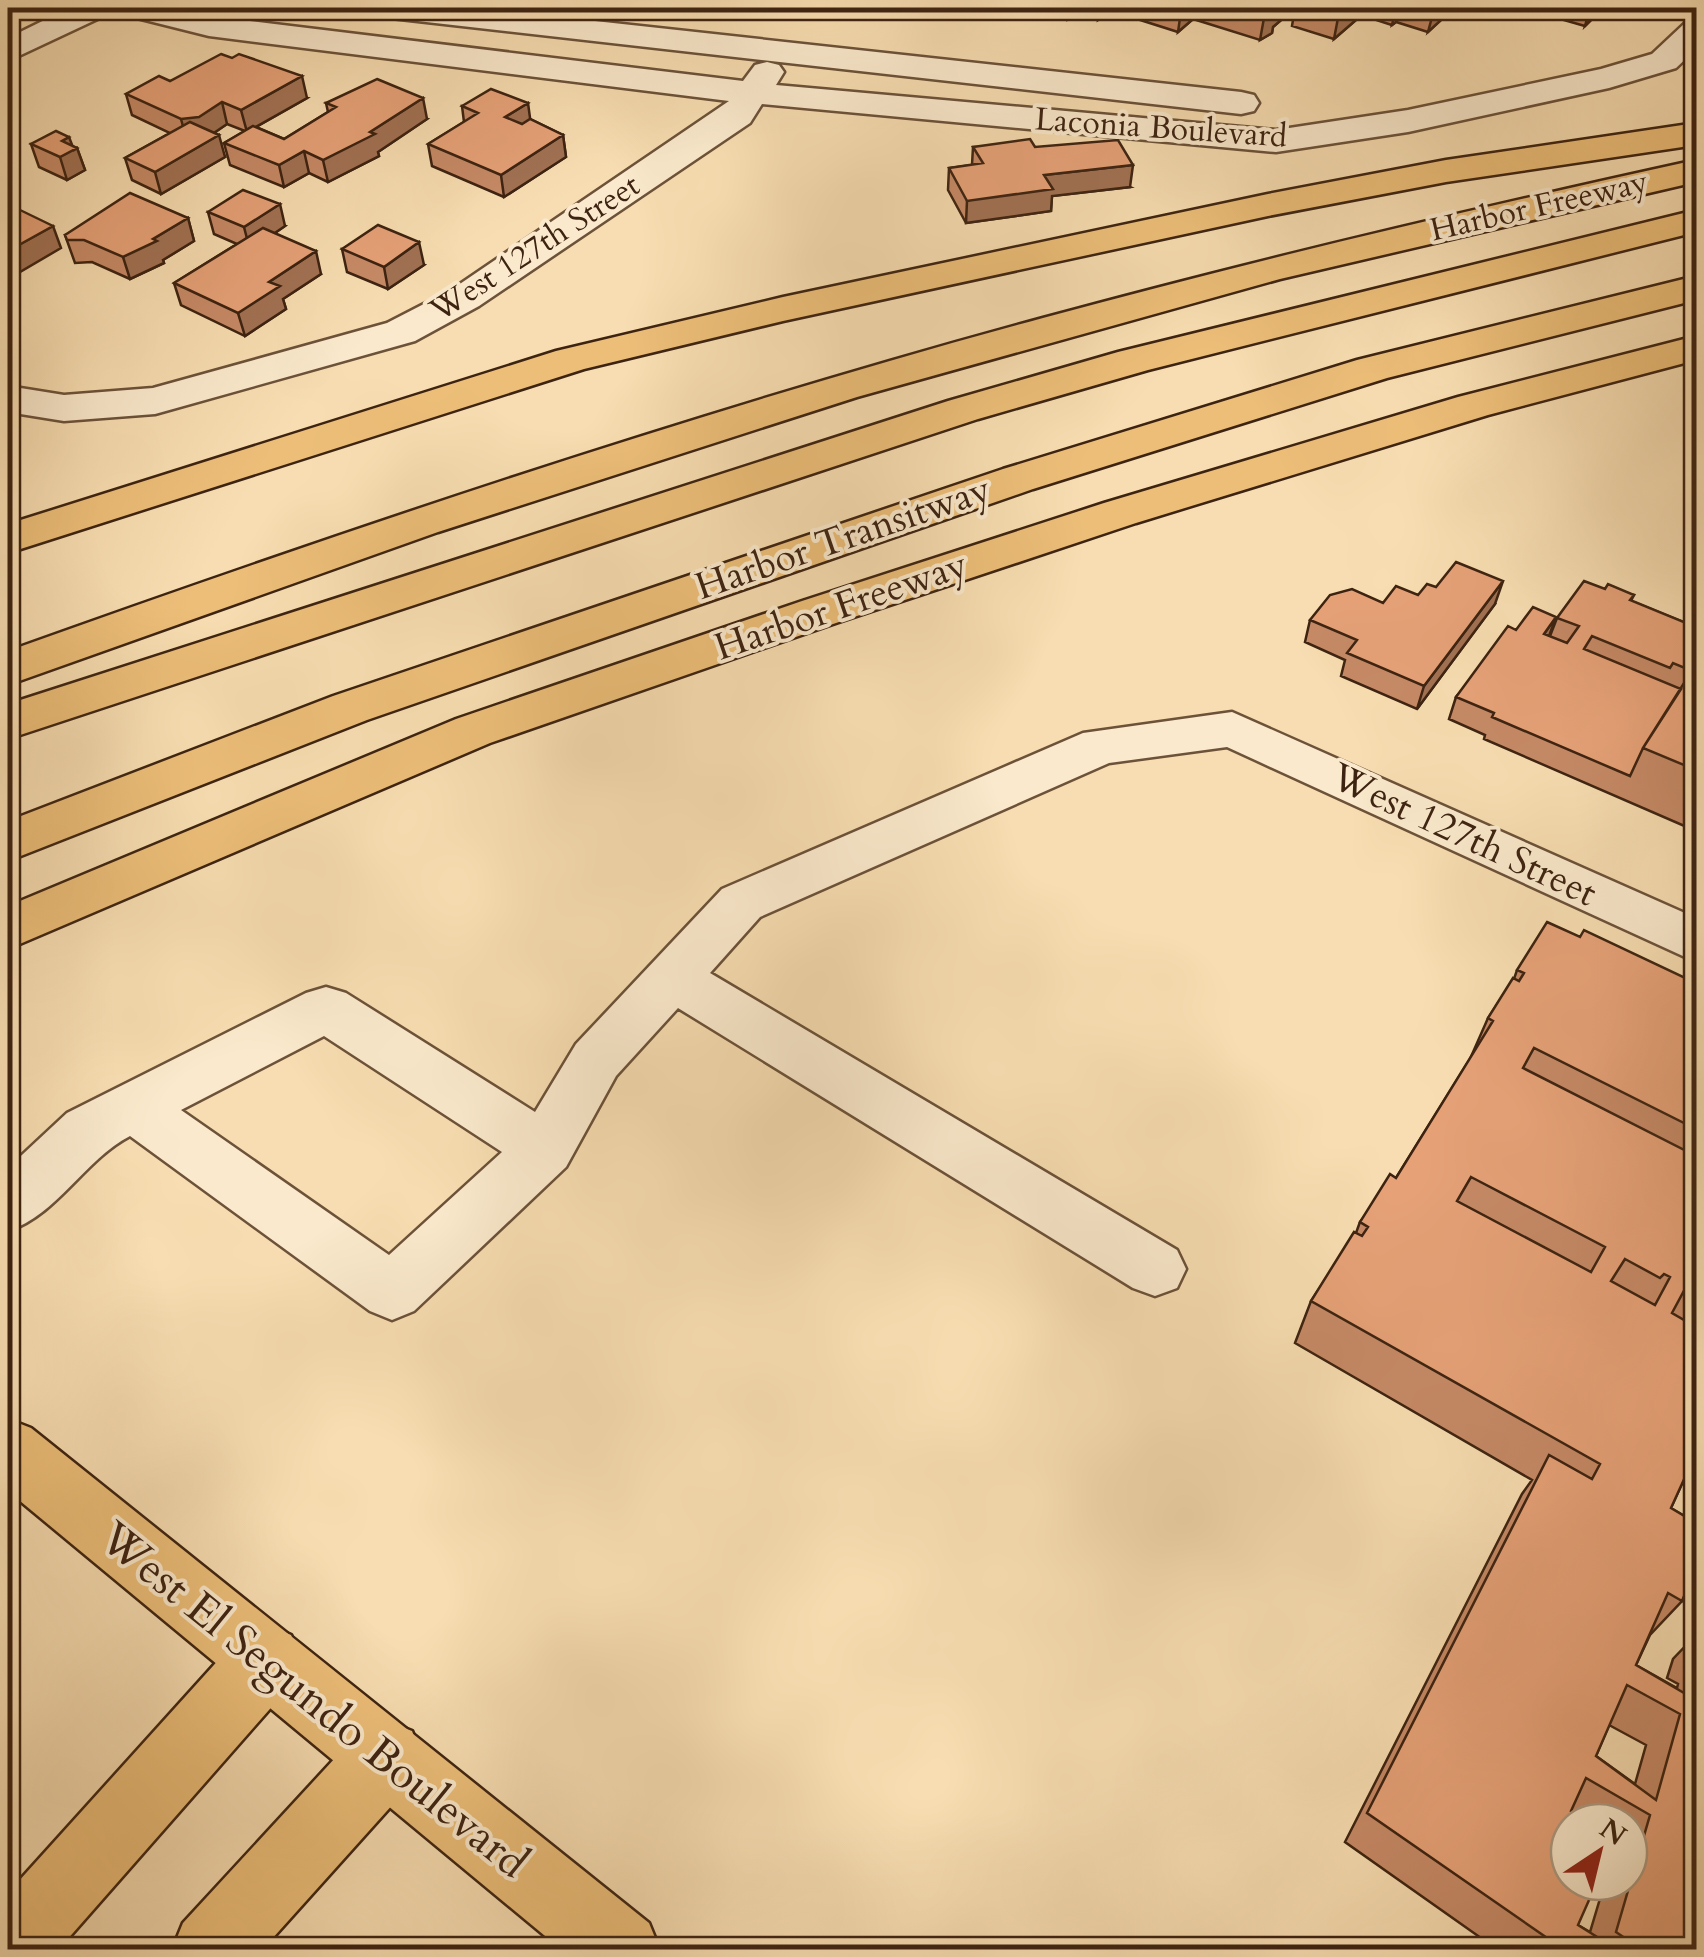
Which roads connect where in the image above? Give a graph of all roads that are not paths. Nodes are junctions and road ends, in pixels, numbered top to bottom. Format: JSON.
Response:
{"nodes":[{"id":1,"x":94,"y":8,"type":"edge"},
{"id":2,"x":137,"y":8,"type":"edge"},
{"id":3,"x":392,"y":8,"type":"edge"},
{"id":4,"x":1696,"y":31,"type":"edge"},
{"id":5,"x":783,"y":50,"type":"junction"},
{"id":6,"x":8,"y":51,"type":"edge"},
{"id":7,"x":752,"y":93,"type":"junction"},
{"id":8,"x":1408,"y":121,"type":"junction"},
{"id":9,"x":1696,"y":134,"type":"edge"},
{"id":10,"x":1696,"y":170,"type":"edge"},
{"id":11,"x":1696,"y":221,"type":"edge"},
{"id":12,"x":1696,"y":288,"type":"edge"},
{"id":13,"x":1696,"y":348,"type":"edge"},
{"id":14,"x":8,"y":399,"type":"edge"},
{"id":15,"x":8,"y":540,"type":"edge"},
{"id":16,"x":8,"y":670,"type":"edge"},
{"id":17,"x":8,"y":722,"type":"edge"},
{"id":18,"x":8,"y":842,"type":"edge"},
{"id":19,"x":8,"y":928,"type":"edge"},
{"id":20,"x":1696,"y":941,"type":"edge"},
{"id":21,"x":672,"y":978,"type":"junction"},
{"id":22,"x":133,"y":1107,"type":"junction"},
{"id":23,"x":545,"y":1149,"type":"junction"},
{"id":24,"x":8,"y":1206,"type":"edge"},
{"id":25,"x":1155,"y":1269,"type":"dead end"},
{"id":26,"x":8,"y":1450,"type":"edge"},
{"id":27,"x":266,"y":1660,"type":"junction"},
{"id":28,"x":386,"y":1757,"type":"junction"},
{"id":29,"x":8,"y":1944,"type":"edge"},
{"id":30,"x":210,"y":1950,"type":"edge"},
{"id":31,"x":622,"y":1950,"type":"edge"}],
"edges":[{"from":1,"to":6,"type":"street"},
{"from":2,"to":7,"type":"street","name":"Laconia Boulevard"},
{"from":3,"to":5,"type":"street","name":"Laconia Boulevard"},
{"from":4,"to":8,"type":"street"},
{"from":5,"to":7,"type":"street","name":"West 127th Street"},
{"from":5,"to":8,"type":"street","name":"Laconia Boulevard"},
{"from":7,"to":8,"type":"street","name":"Laconia Boulevard"},
{"from":7,"to":14,"type":"street","name":"West 127th Street"},
{"from":9,"to":15,"type":"main road"},
{"from":10,"to":16,"type":"main road","name":"Harbor Freeway"},
{"from":11,"to":17,"type":"main road"},
{"from":12,"to":18,"type":"main road","name":"Harbor Transitway"},
{"from":13,"to":19,"type":"main road","name":"Harbor Freeway"},
{"from":20,"to":21,"type":"street","name":"West 127th Street"},
{"from":21,"to":23,"type":"street"},
{"from":21,"to":25,"type":"street"},
{"from":22,"to":23,"type":"street"},
{"from":22,"to":23,"type":"street"},
{"from":22,"to":24,"type":"street"},
{"from":26,"to":27,"type":"main road","name":"West El Segundo Boulevard"},
{"from":27,"to":28,"type":"main road","name":"West El Segundo Boulevard"},
{"from":27,"to":29,"type":"main road"},
{"from":28,"to":30,"type":"main road"},
{"from":28,"to":31,"type":"main road","name":"West El Segundo Boulevard"}]}
